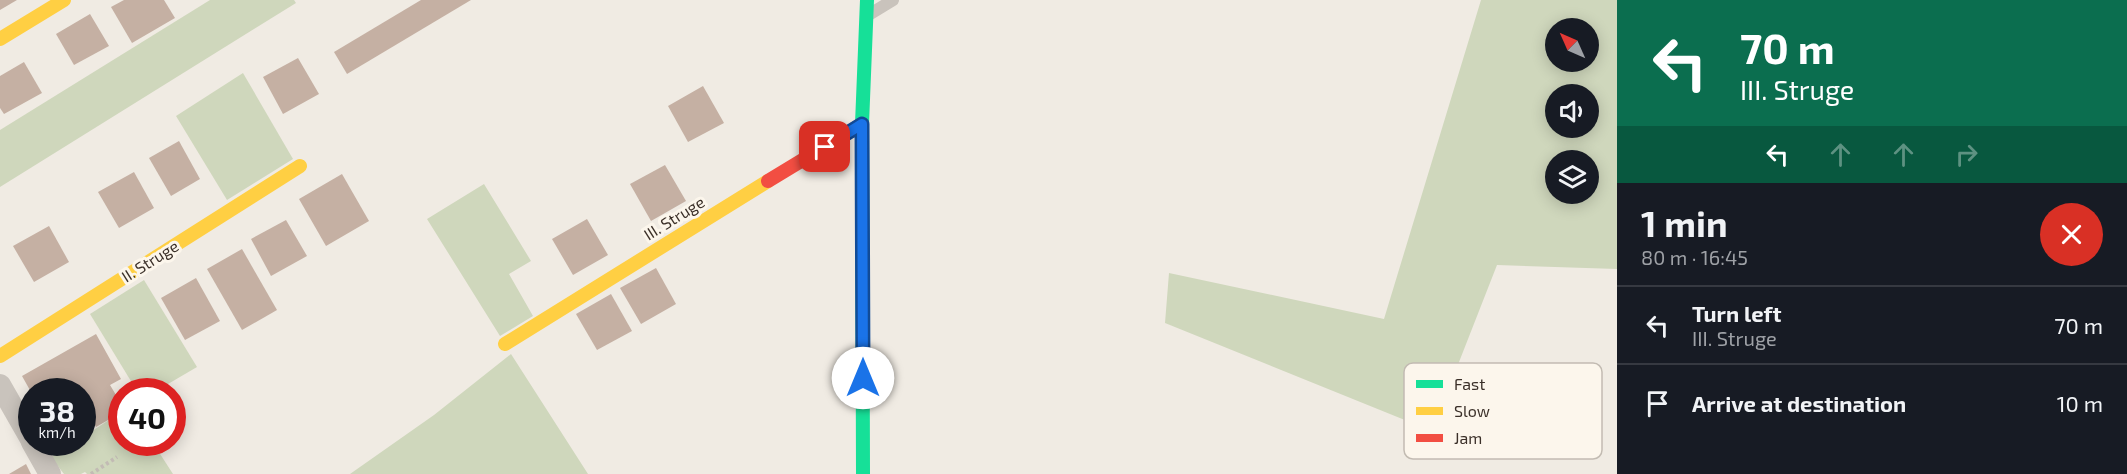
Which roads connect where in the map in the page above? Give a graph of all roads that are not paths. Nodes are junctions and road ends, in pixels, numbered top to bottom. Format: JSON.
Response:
{"nodes":[{"id":1,"x":64,"y":0,"type":"edge"},
{"id":2,"x":867,"y":0,"type":"edge"},
{"id":3,"x":892,"y":0,"type":"edge"},
{"id":4,"x":867,"y":16,"type":"junction"},
{"id":5,"x":0,"y":39,"type":"edge"},
{"id":6,"x":862,"y":124,"type":"junction"},
{"id":7,"x":300,"y":166,"type":"dead end"},
{"id":8,"x":506,"y":344,"type":"dead end"},
{"id":9,"x":0,"y":356,"type":"edge"},
{"id":10,"x":0,"y":385,"type":"edge"},
{"id":11,"x":18,"y":417,"type":"edge"},
{"id":12,"x":40,"y":456,"type":"edge"},
{"id":13,"x":50,"y":474,"type":"edge"},
{"id":14,"x":863,"y":474,"type":"edge"}],
"edges":[{"from":1,"to":5,"type":"street"},
{"from":2,"to":4,"type":"street"},
{"from":3,"to":4,"type":"lane"},
{"from":4,"to":6,"type":"street"},
{"from":6,"to":8,"type":"street","name":"III. Struge"},
{"from":6,"to":14,"type":"street"},
{"from":7,"to":9,"type":"street","name":"II. Struge"},
{"from":10,"to":11,"type":"street"},
{"from":12,"to":13,"type":"street"}]}
